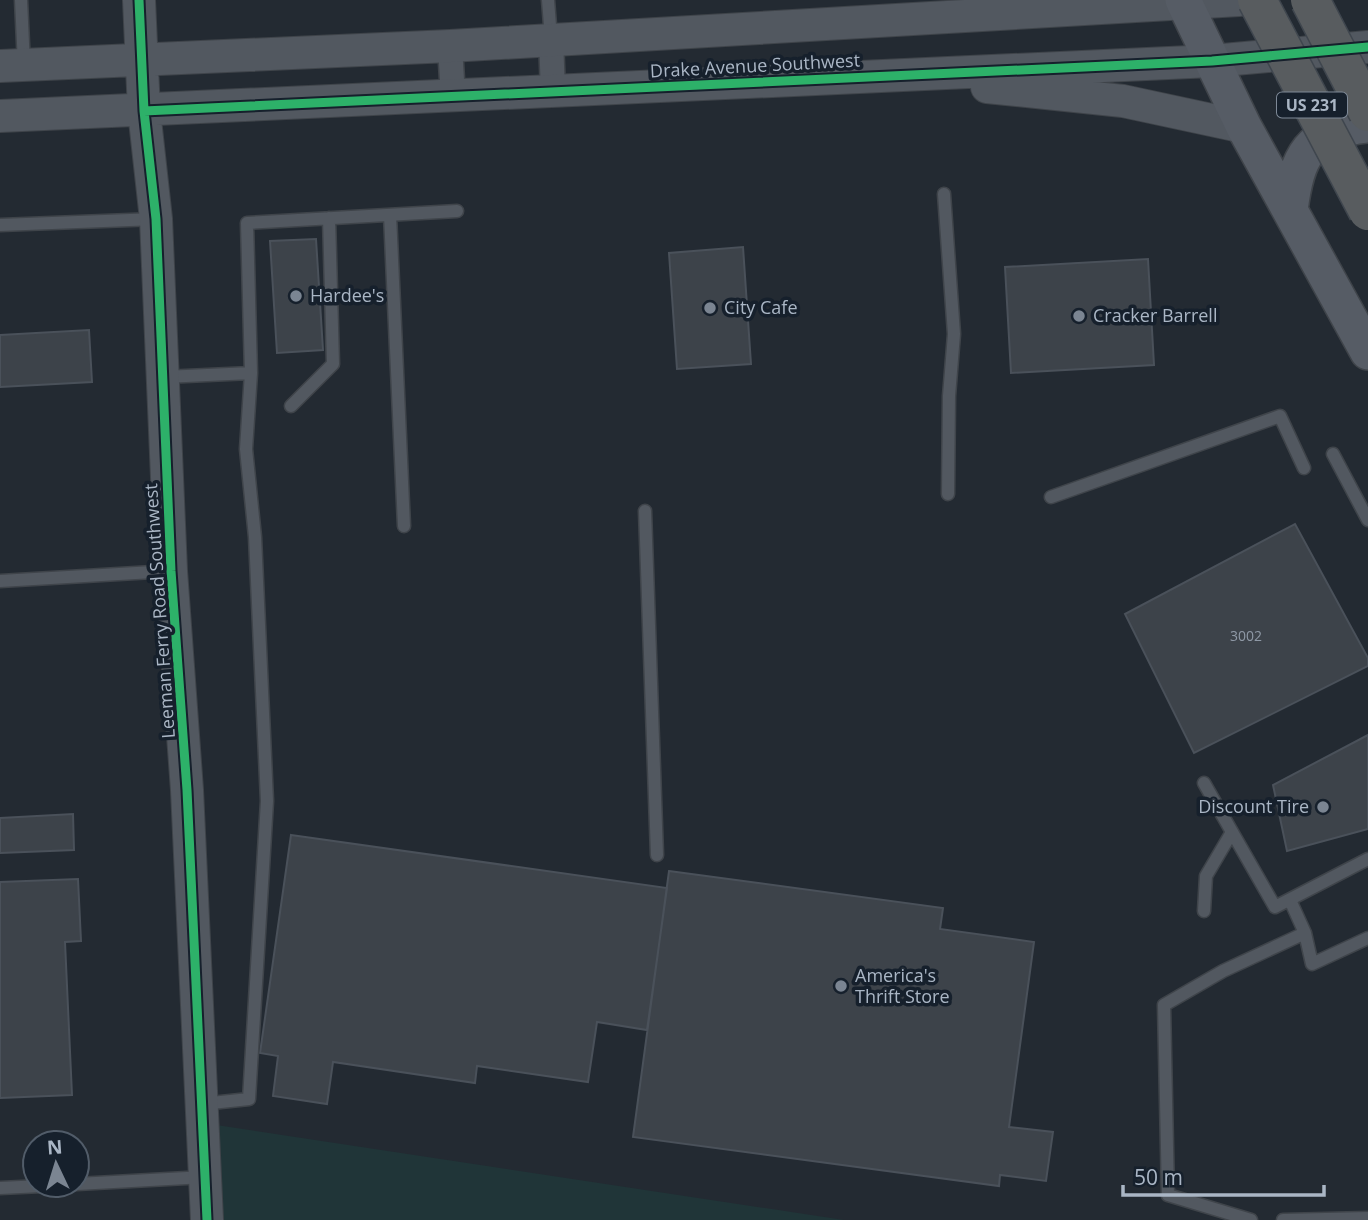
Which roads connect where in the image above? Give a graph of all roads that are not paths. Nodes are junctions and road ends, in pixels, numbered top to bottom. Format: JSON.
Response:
{"nodes":[{"id":1,"x":21,"y":0,"type":"edge"},
{"id":2,"x":139,"y":0,"type":"edge"},
{"id":3,"x":548,"y":0,"type":"edge"},
{"id":4,"x":1240,"y":0,"type":"edge"},
{"id":5,"x":1256,"y":0,"type":"edge"},
{"id":6,"x":1310,"y":0,"type":"edge"},
{"id":7,"x":1184,"y":2,"type":"edge"},
{"id":8,"x":982,"y":8,"type":"edge"},
{"id":9,"x":551,"y":39,"type":"junction"},
{"id":10,"x":450,"y":46,"type":"junction"},
{"id":11,"x":1368,"y":47,"type":"edge"},
{"id":12,"x":1212,"y":61,"type":"junction"},
{"id":13,"x":141,"y":62,"type":"junction"},
{"id":14,"x":12,"y":66,"type":"edge"},
{"id":15,"x":877,"y":76,"type":"junction"},
{"id":16,"x":553,"y":92,"type":"junction"},
{"id":17,"x":453,"y":97,"type":"junction"},
{"id":18,"x":144,"y":111,"type":"junction"},
{"id":19,"x":1368,"y":112,"type":"edge"},
{"id":20,"x":0,"y":116,"type":"edge"},
{"id":21,"x":1368,"y":125,"type":"edge"},
{"id":22,"x":1244,"y":127,"type":"junction"},
{"id":23,"x":944,"y":194,"type":"dead end"},
{"id":24,"x":1290,"y":210,"type":"junction"},
{"id":25,"x":457,"y":211,"type":"dead end"},
{"id":26,"x":1368,"y":211,"type":"edge"},
{"id":27,"x":390,"y":215,"type":"junction"},
{"id":28,"x":329,"y":218,"type":"junction"},
{"id":29,"x":156,"y":219,"type":"junction"},
{"id":30,"x":0,"y":225,"type":"edge"},
{"id":31,"x":1368,"y":352,"type":"edge"},
{"id":32,"x":251,"y":373,"type":"junction"},
{"id":33,"x":163,"y":377,"type":"junction"},
{"id":34,"x":291,"y":406,"type":"dead end"},
{"id":35,"x":1333,"y":454,"type":"dead end"},
{"id":36,"x":1304,"y":468,"type":"dead end"},
{"id":37,"x":948,"y":494,"type":"dead end"},
{"id":38,"x":1051,"y":497,"type":"dead end"},
{"id":39,"x":645,"y":511,"type":"dead end"},
{"id":40,"x":1368,"y":520,"type":"edge"},
{"id":41,"x":404,"y":526,"type":"dead end"},
{"id":42,"x":171,"y":571,"type":"junction"},
{"id":43,"x":0,"y":581,"type":"edge"},
{"id":44,"x":1204,"y":783,"type":"dead end"},
{"id":45,"x":1232,"y":832,"type":"junction"},
{"id":46,"x":657,"y":855,"type":"dead end"},
{"id":47,"x":1368,"y":859,"type":"edge"},
{"id":48,"x":1290,"y":900,"type":"junction"},
{"id":49,"x":1204,"y":911,"type":"dead end"},
{"id":50,"x":1305,"y":933,"type":"junction"},
{"id":51,"x":1368,"y":938,"type":"edge"},
{"id":52,"x":202,"y":1104,"type":"junction"},
{"id":53,"x":205,"y":1177,"type":"junction"},
{"id":54,"x":91,"y":1183,"type":"edge"},
{"id":55,"x":21,"y":1187,"type":"edge"},
{"id":56,"x":0,"y":1188,"type":"edge"},
{"id":57,"x":1368,"y":1218,"type":"edge"},
{"id":58,"x":207,"y":1220,"type":"edge"},
{"id":59,"x":1251,"y":1220,"type":"edge"},
{"id":60,"x":1283,"y":1220,"type":"edge"}],
"edges":[{"from":1,"to":14,"type":"lane"},
{"from":2,"to":13,"type":"street","name":"Leeman Ferry Road Southwest"},
{"from":3,"to":9,"type":"lane"},
{"from":4,"to":7,"type":"street"},
{"from":5,"to":26,"type":"highway","number":"US 231","bridge":true},
{"from":6,"to":19,"type":"highway","number":"US 231","bridge":true},
{"from":7,"to":8,"type":"street"},
{"from":7,"to":12,"type":"main road"},
{"from":8,"to":9,"type":"street"},
{"from":9,"to":10,"type":"street"},
{"from":9,"to":16,"type":"street"},
{"from":10,"to":13,"type":"street"},
{"from":10,"to":17,"type":"street"},
{"from":11,"to":12,"type":"street","name":"Drake Avenue Southwest"},
{"from":12,"to":15,"type":"street","name":"Drake Avenue Southwest"},
{"from":12,"to":22,"type":"main road"},
{"from":13,"to":14,"type":"street"},
{"from":13,"to":18,"type":"street","name":"Leeman Ferry Road Southwest"},
{"from":15,"to":16,"type":"street","name":"Drake Avenue Southwest"},
{"from":15,"to":22,"type":"street"},
{"from":16,"to":17,"type":"street","name":"Drake Avenue Southwest"},
{"from":17,"to":18,"type":"street","name":"Drake Avenue Southwest"},
{"from":18,"to":20,"type":"street","name":"Drake Avenue Southwest"},
{"from":18,"to":29,"type":"street","name":"Leeman Ferry Road Southwest"},
{"from":21,"to":24,"type":"main road"},
{"from":22,"to":24,"type":"main road"},
{"from":23,"to":37,"type":"lane"},
{"from":24,"to":31,"type":"main road"},
{"from":25,"to":27,"type":"lane"},
{"from":27,"to":28,"type":"lane"},
{"from":27,"to":41,"type":"lane"},
{"from":28,"to":32,"type":"lane"},
{"from":28,"to":34,"type":"lane"},
{"from":29,"to":30,"type":"lane"},
{"from":29,"to":33,"type":"street","name":"Leeman Ferry Road Southwest"},
{"from":32,"to":33,"type":"lane"},
{"from":32,"to":52,"type":"lane"},
{"from":33,"to":42,"type":"street","name":"Leeman Ferry Road Southwest"},
{"from":35,"to":40,"type":"lane"},
{"from":36,"to":38,"type":"lane"},
{"from":39,"to":46,"type":"lane"},
{"from":42,"to":43,"type":"lane"},
{"from":42,"to":52,"type":"street","name":"Leeman Ferry Road Southwest"},
{"from":44,"to":45,"type":"lane"},
{"from":45,"to":48,"type":"lane"},
{"from":45,"to":49,"type":"lane"},
{"from":47,"to":48,"type":"lane"},
{"from":48,"to":50,"type":"lane"},
{"from":50,"to":51,"type":"lane"},
{"from":50,"to":59,"type":"lane"},
{"from":52,"to":53,"type":"street","name":"Leeman Ferry Road Southwest"},
{"from":53,"to":54,"type":"lane"},
{"from":53,"to":58,"type":"street","name":"Leeman Ferry Road Southwest"},
{"from":55,"to":56,"type":"lane"},
{"from":57,"to":60,"type":"lane"}]}
